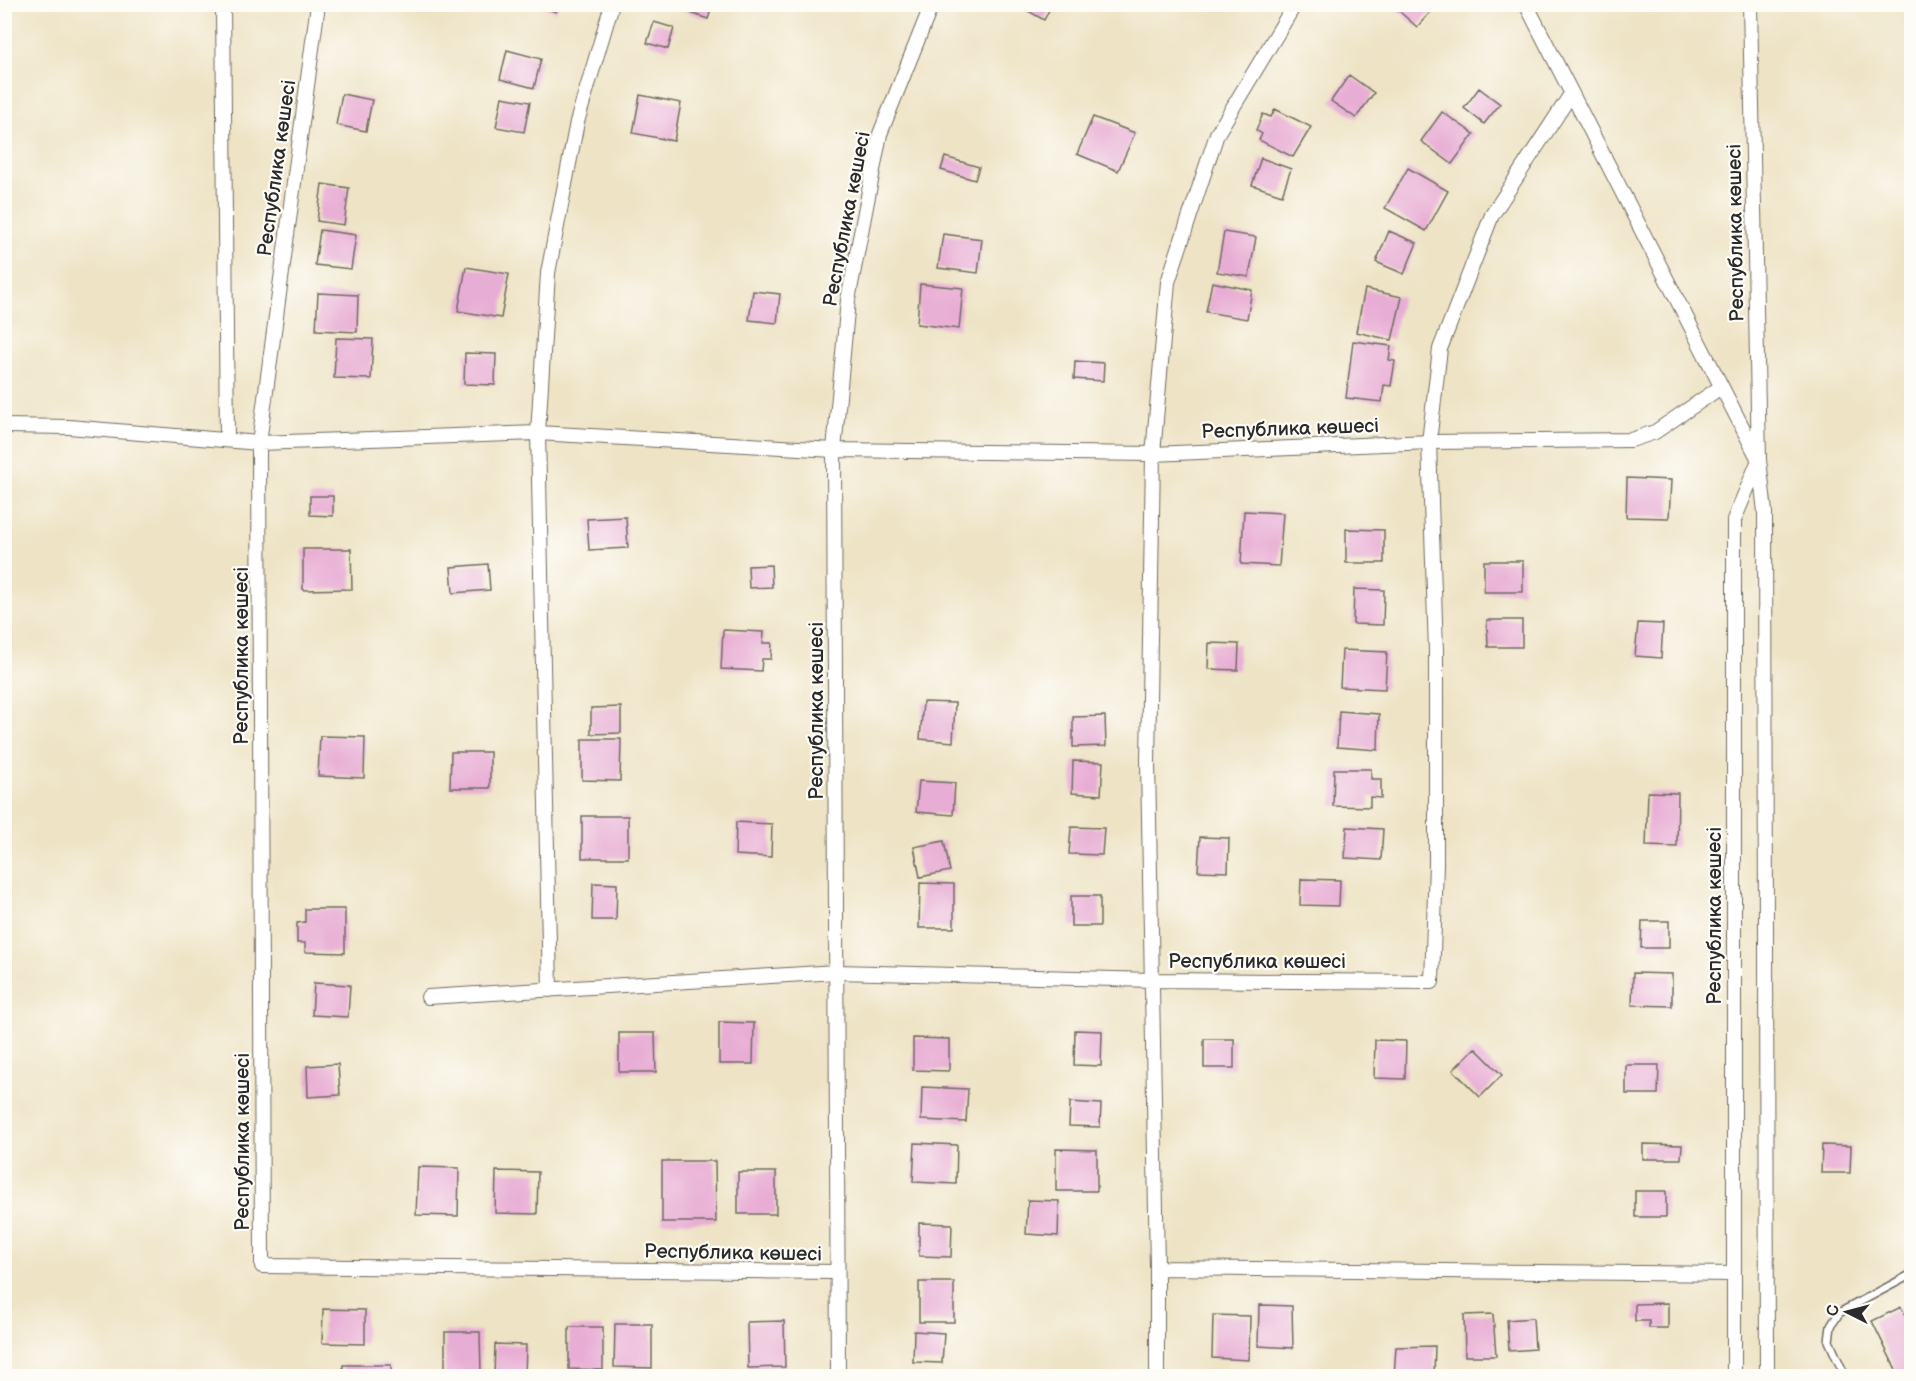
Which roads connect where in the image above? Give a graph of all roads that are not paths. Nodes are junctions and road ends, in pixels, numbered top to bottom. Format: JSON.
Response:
{"nodes":[{"id":1,"x":223,"y":4,"type":"edge"},
{"id":2,"x":318,"y":4,"type":"edge"},
{"id":3,"x":612,"y":4,"type":"edge"},
{"id":4,"x":933,"y":4,"type":"edge"},
{"id":5,"x":1295,"y":4,"type":"edge"},
{"id":6,"x":1526,"y":4,"type":"edge"},
{"id":7,"x":1750,"y":4,"type":"edge"},
{"id":8,"x":1571,"y":94,"type":"junction"},
{"id":9,"x":1721,"y":387,"type":"junction"},
{"id":10,"x":4,"y":426,"type":"edge"},
{"id":11,"x":538,"y":433,"type":"junction"},
{"id":12,"x":227,"y":440,"type":"junction"},
{"id":13,"x":1429,"y":442,"type":"junction"},
{"id":14,"x":260,"y":443,"type":"junction"},
{"id":15,"x":834,"y":450,"type":"junction"},
{"id":16,"x":1153,"y":454,"type":"junction"},
{"id":17,"x":1758,"y":460,"type":"junction"},
{"id":18,"x":837,"y":972,"type":"junction"},
{"id":19,"x":1153,"y":980,"type":"junction"},
{"id":20,"x":550,"y":990,"type":"junction"},
{"id":21,"x":428,"y":997,"type":"dead end"},
{"id":22,"x":1158,"y":1268,"type":"junction"},
{"id":23,"x":837,"y":1272,"type":"junction"},
{"id":24,"x":1734,"y":1274,"type":"junction"},
{"id":25,"x":1911,"y":1274,"type":"edge"},
{"id":26,"x":838,"y":1377,"type":"edge"},
{"id":27,"x":1157,"y":1377,"type":"edge"},
{"id":28,"x":1734,"y":1377,"type":"edge"},
{"id":29,"x":1767,"y":1377,"type":"edge"},
{"id":30,"x":1845,"y":1377,"type":"edge"}],
"edges":[{"from":1,"to":12,"type":"street"},
{"from":2,"to":14,"type":"street","name":"Республика көшесі"},
{"from":3,"to":11,"type":"street"},
{"from":4,"to":15,"type":"street","name":"Республика көшесі"},
{"from":5,"to":16,"type":"street","name":"Республика көшесі"},
{"from":6,"to":8,"type":"street"},
{"from":7,"to":17,"type":"street","name":"Республика көшесі"},
{"from":8,"to":9,"type":"street"},
{"from":8,"to":13,"type":"street","name":"Республика көшесі"},
{"from":9,"to":13,"type":"street","name":"Республика көшесі"},
{"from":9,"to":17,"type":"street"},
{"from":10,"to":12,"type":"street","name":"Республика көшесі"},
{"from":11,"to":14,"type":"street","name":"Республика көшесі"},
{"from":11,"to":15,"type":"street","name":"Республика көшесі"},
{"from":11,"to":20,"type":"street"},
{"from":12,"to":14,"type":"street","name":"Республика көшесі"},
{"from":13,"to":16,"type":"street","name":"Республика көшесі"},
{"from":13,"to":19,"type":"street","name":"Республика көшесі"},
{"from":14,"to":23,"type":"street","name":"Республика көшесі"},
{"from":15,"to":16,"type":"street","name":"Республика көшесі"},
{"from":15,"to":18,"type":"street","name":"Республика көшесі"},
{"from":16,"to":19,"type":"street","name":"Республика көшесі"},
{"from":17,"to":24,"type":"street","name":"Республика көшесі"},
{"from":17,"to":29,"type":"street"},
{"from":18,"to":19,"type":"street","name":"Республика көшесі"},
{"from":18,"to":20,"type":"street","name":"Республика көшесі"},
{"from":18,"to":23,"type":"street","name":"Республика көшесі"},
{"from":19,"to":22,"type":"street","name":"Республика көшесі"},
{"from":20,"to":21,"type":"street","name":"Республика көшесі"},
{"from":22,"to":24,"type":"street"},
{"from":22,"to":27,"type":"street","name":"Республика көшесі"},
{"from":23,"to":26,"type":"street","name":"Республика көшесі"},
{"from":24,"to":28,"type":"street","name":"Республика көшесі"},
{"from":25,"to":30,"type":"lane"}]}
